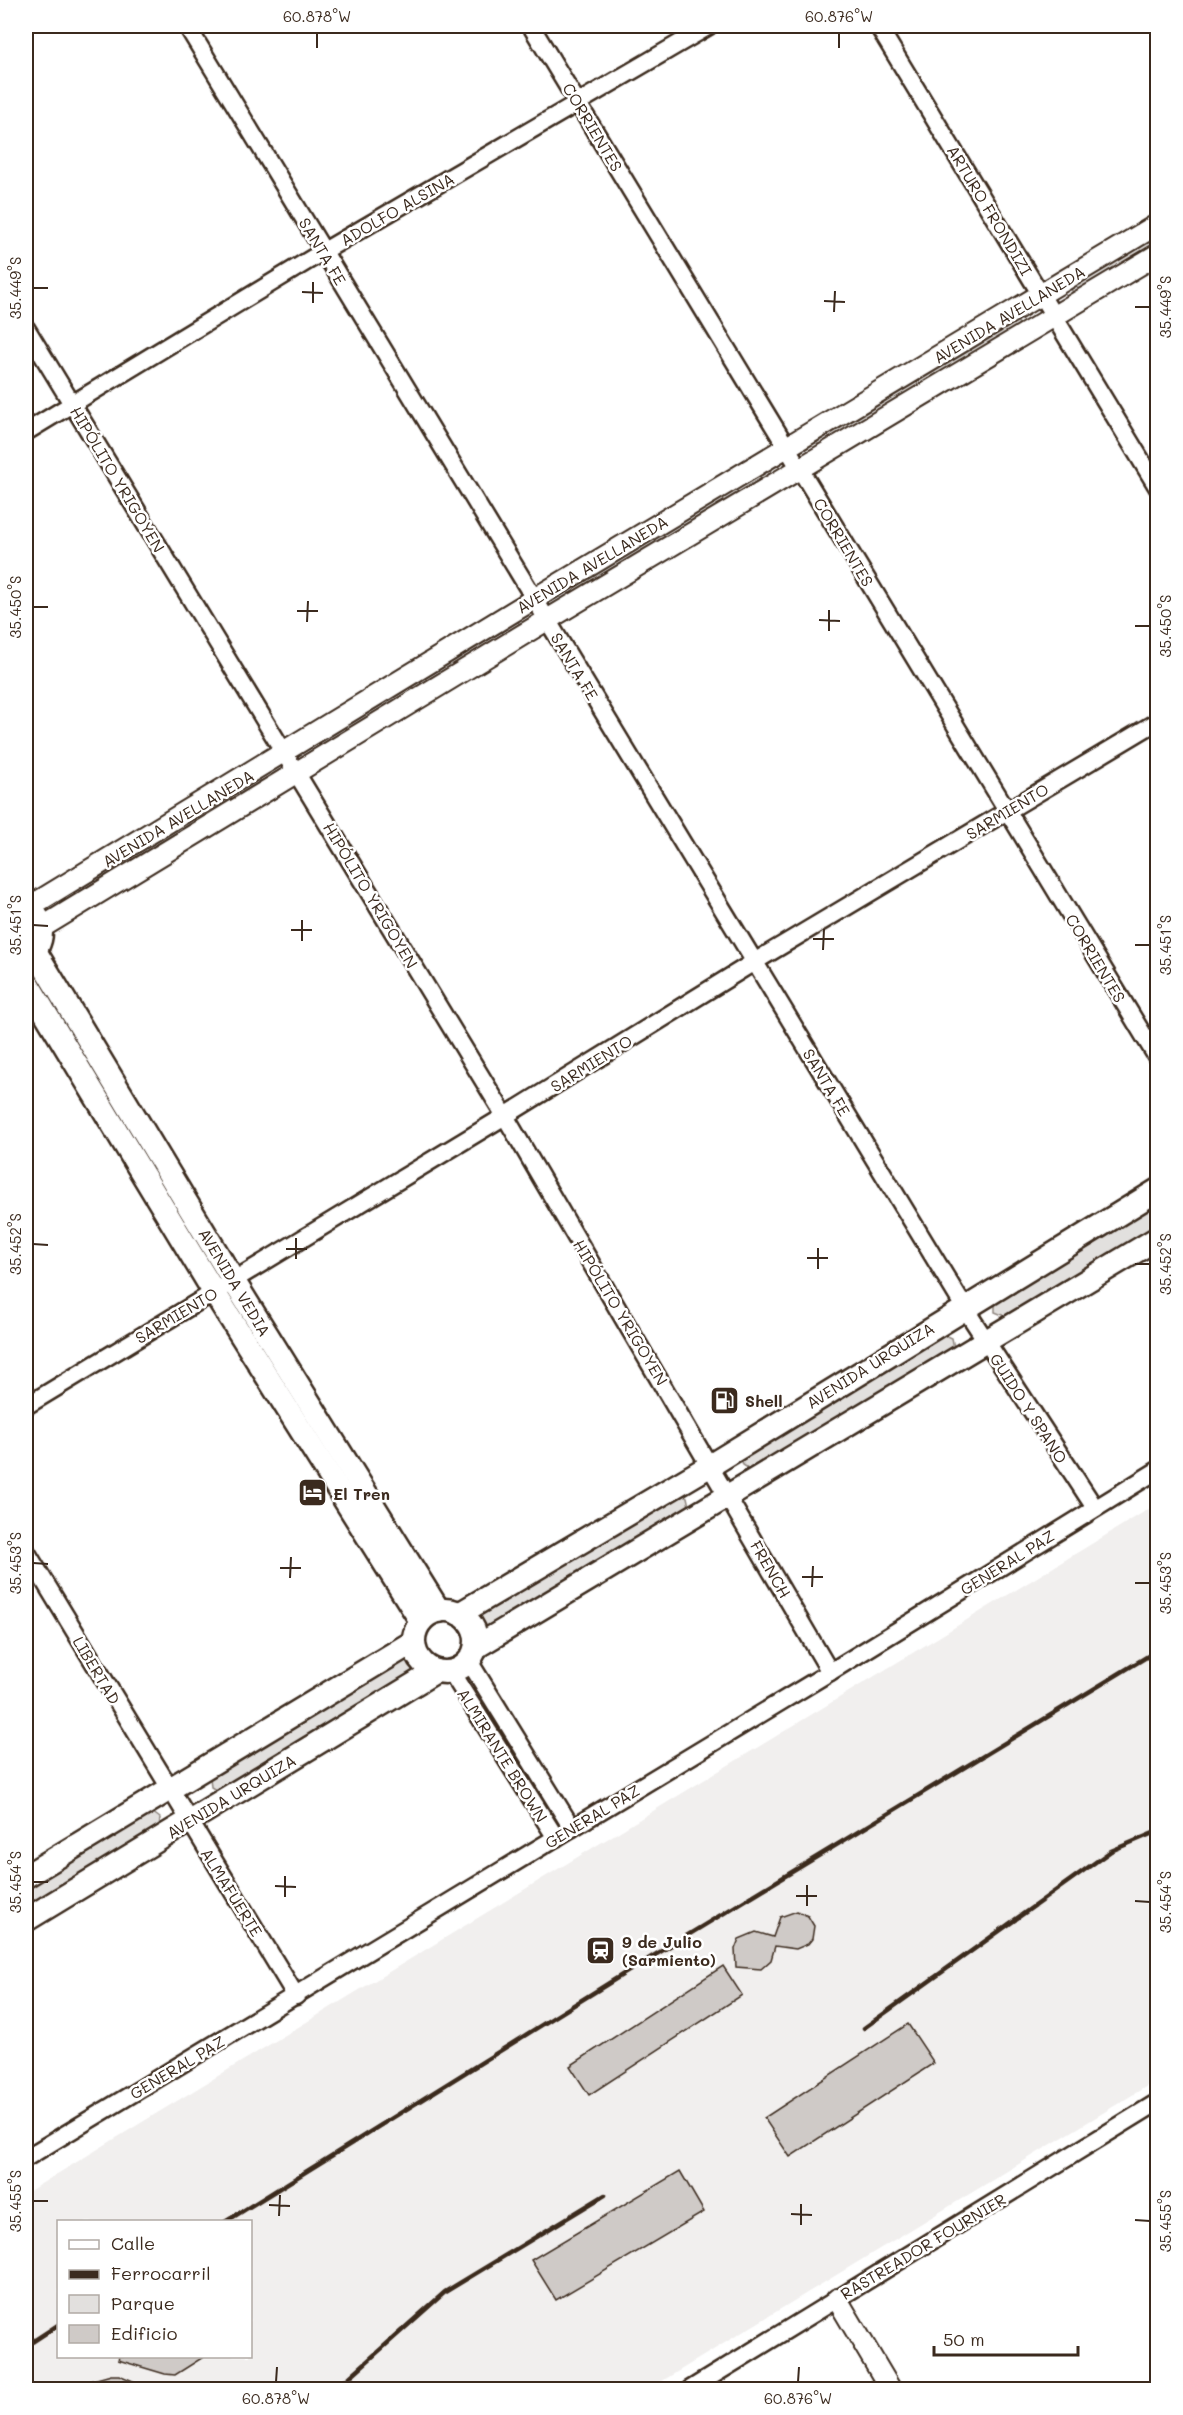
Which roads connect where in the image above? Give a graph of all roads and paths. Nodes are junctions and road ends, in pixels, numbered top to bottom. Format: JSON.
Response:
{"nodes":[{"id":1,"x":187,"y":26,"type":"edge"},
{"id":2,"x":531,"y":26,"type":"edge"},
{"id":3,"x":709,"y":26,"type":"edge"},
{"id":4,"x":878,"y":26,"type":"edge"},
{"id":5,"x":578,"y":103,"type":"junction"},
{"id":6,"x":1158,"y":224,"type":"edge"},
{"id":7,"x":324,"y":251,"type":"junction"},
{"id":8,"x":1158,"y":254,"type":"edge"},
{"id":9,"x":1041,"y":295,"type":"junction"},
{"id":10,"x":1054,"y":316,"type":"junction"},
{"id":11,"x":26,"y":328,"type":"edge"},
{"id":12,"x":73,"y":404,"type":"junction"},
{"id":13,"x":26,"y":432,"type":"edge"},
{"id":14,"x":787,"y":448,"type":"junction"},
{"id":15,"x":800,"y":470,"type":"junction"},
{"id":16,"x":1158,"y":488,"type":"edge"},
{"id":17,"x":534,"y":599,"type":"junction"},
{"id":18,"x":547,"y":620,"type":"junction"},
{"id":19,"x":1158,"y":721,"type":"edge"},
{"id":20,"x":285,"y":753,"type":"junction"},
{"id":21,"x":297,"y":774,"type":"junction"},
{"id":22,"x":1007,"y":811,"type":"junction"},
{"id":23,"x":27,"y":906,"type":"edge"},
{"id":24,"x":41,"y":928,"type":"junction"},
{"id":25,"x":30,"y":955,"type":"edge"},
{"id":26,"x":754,"y":962,"type":"junction"},
{"id":27,"x":26,"y":981,"type":"edge"},
{"id":28,"x":1158,"y":1059,"type":"edge"},
{"id":29,"x":506,"y":1116,"type":"junction"},
{"id":30,"x":1158,"y":1190,"type":"edge"},
{"id":31,"x":1158,"y":1238,"type":"edge"},
{"id":32,"x":223,"y":1286,"type":"junction"},
{"id":33,"x":963,"y":1307,"type":"junction"},
{"id":34,"x":985,"y":1340,"type":"junction"},
{"id":35,"x":26,"y":1406,"type":"edge"},
{"id":36,"x":711,"y":1465,"type":"junction"},
{"id":37,"x":1158,"y":1470,"type":"edge"},
{"id":38,"x":728,"y":1495,"type":"junction"},
{"id":39,"x":1095,"y":1508,"type":"junction"},
{"id":40,"x":26,"y":1551,"type":"edge"},
{"id":41,"x":433,"y":1622,"type":"junction"},
{"id":42,"x":458,"y":1663,"type":"junction"},
{"id":43,"x":830,"y":1672,"type":"junction"},
{"id":44,"x":169,"y":1788,"type":"junction"},
{"id":45,"x":189,"y":1822,"type":"junction"},
{"id":46,"x":572,"y":1828,"type":"junction"},
{"id":47,"x":556,"y":1838,"type":"junction"},
{"id":48,"x":26,"y":1876,"type":"edge"},
{"id":49,"x":26,"y":1920,"type":"edge"},
{"id":50,"x":296,"y":1996,"type":"junction"},
{"id":51,"x":1158,"y":2102,"type":"edge"},
{"id":52,"x":27,"y":2153,"type":"edge"},
{"id":53,"x":837,"y":2299,"type":"junction"},
{"id":54,"x":689,"y":2390,"type":"edge"},
{"id":55,"x":891,"y":2390,"type":"edge"}],
"edges":[{"from":1,"to":7,"type":"street","name":"SANTA FE"},
{"from":2,"to":5,"type":"street","name":"CORRIENTES"},
{"from":3,"to":5,"type":"street","name":"ADOLFO ALSINA"},
{"from":4,"to":9,"type":"street","name":"ARTURO FRONDIZI"},
{"from":5,"to":7,"type":"street","name":"ADOLFO ALSINA"},
{"from":5,"to":14,"type":"street","name":"CORRIENTES"},
{"from":6,"to":9,"type":"street","name":"AVENIDA AVELLANEDA"},
{"from":7,"to":12,"type":"street","name":"ADOLFO ALSINA"},
{"from":7,"to":17,"type":"street","name":"SANTA FE"},
{"from":8,"to":10,"type":"street","name":"AVENIDA AVELLANEDA"},
{"from":9,"to":10,"type":"street","name":"ARTURO FRONDIZI"},
{"from":9,"to":14,"type":"street","name":"AVENIDA AVELLANEDA"},
{"from":10,"to":15,"type":"street","name":"AVENIDA AVELLANEDA"},
{"from":10,"to":16,"type":"street","name":"ARTURO FRONDIZI"},
{"from":11,"to":12,"type":"street","name":"HIPÓLITO YRIGOYEN"},
{"from":12,"to":13,"type":"street","name":"ADOLFO ALSINA"},
{"from":12,"to":20,"type":"street","name":"HIPÓLITO YRIGOYEN"},
{"from":14,"to":15,"type":"street","name":"CORRIENTES"},
{"from":14,"to":17,"type":"street","name":"AVENIDA AVELLANEDA"},
{"from":15,"to":18,"type":"street","name":"AVENIDA AVELLANEDA"},
{"from":15,"to":22,"type":"street","name":"CORRIENTES"},
{"from":17,"to":18,"type":"street","name":"SANTA FE"},
{"from":17,"to":20,"type":"street","name":"AVENIDA AVELLANEDA"},
{"from":18,"to":21,"type":"street","name":"AVENIDA AVELLANEDA"},
{"from":18,"to":26,"type":"street","name":"SANTA FE"},
{"from":19,"to":22,"type":"street","name":"SARMIENTO"},
{"from":20,"to":21,"type":"street","name":"HIPÓLITO YRIGOYEN"},
{"from":20,"to":23,"type":"street","name":"AVENIDA AVELLANEDA"},
{"from":21,"to":24,"type":"street","name":"AVENIDA AVELLANEDA"},
{"from":21,"to":29,"type":"street","name":"HIPÓLITO YRIGOYEN"},
{"from":22,"to":26,"type":"street","name":"SARMIENTO"},
{"from":22,"to":28,"type":"street","name":"CORRIENTES"},
{"from":23,"to":24,"type":"main road"},
{"from":24,"to":25,"type":"main road"},
{"from":25,"to":32,"type":"main road","name":"AVENIDA VEDIA"},
{"from":26,"to":29,"type":"street","name":"SARMIENTO"},
{"from":26,"to":33,"type":"street","name":"SANTA FE"},
{"from":27,"to":32,"type":"main road","name":"AVENIDA VEDIA"},
{"from":29,"to":32,"type":"street","name":"SARMIENTO"},
{"from":29,"to":36,"type":"street","name":"HIPÓLITO YRIGOYEN"},
{"from":30,"to":33,"type":"main road","name":"AVENIDA URQUIZA"},
{"from":31,"to":34,"type":"main road","name":"AVENIDA URQUIZA"},
{"from":32,"to":35,"type":"street","name":"SARMIENTO"},
{"from":32,"to":41,"type":"main road","name":"AVENIDA VEDIA"},
{"from":33,"to":34,"type":"street","name":"GUIDO Y SPANO"},
{"from":33,"to":36,"type":"main road","name":"AVENIDA URQUIZA"},
{"from":34,"to":38,"type":"main road","name":"AVENIDA URQUIZA"},
{"from":34,"to":39,"type":"street","name":"GUIDO Y SPANO"},
{"from":36,"to":38,"type":"street","name":"FRENCH"},
{"from":36,"to":41,"type":"main road","name":"AVENIDA URQUIZA"},
{"from":37,"to":39,"type":"street","name":"GENERAL PAZ"},
{"from":38,"to":42,"type":"main road","name":"AVENIDA URQUIZA"},
{"from":38,"to":43,"type":"street","name":"FRENCH"},
{"from":39,"to":43,"type":"street","name":"GENERAL PAZ"},
{"from":40,"to":44,"type":"street","name":"LIBERTAD"},
{"from":41,"to":42,"type":"main road"},
{"from":41,"to":42,"type":"main road"},
{"from":41,"to":44,"type":"main road","name":"AVENIDA URQUIZA"},
{"from":42,"to":45,"type":"main road","name":"AVENIDA URQUIZA"},
{"from":42,"to":46,"type":"street","name":"ALMIRANTE BROWN"},
{"from":42,"to":47,"type":"street","name":"ALMIRANTE BROWN"},
{"from":43,"to":46,"type":"street","name":"GENERAL PAZ"},
{"from":44,"to":45,"type":"street","name":"ALMAFUERTE"},
{"from":44,"to":48,"type":"main road","name":"AVENIDA URQUIZA"},
{"from":45,"to":49,"type":"main road","name":"AVENIDA URQUIZA"},
{"from":45,"to":50,"type":"street","name":"ALMAFUERTE"},
{"from":46,"to":47,"type":"street","name":"GENERAL PAZ"},
{"from":47,"to":50,"type":"street","name":"GENERAL PAZ"},
{"from":50,"to":52,"type":"street","name":"GENERAL PAZ"},
{"from":51,"to":53,"type":"street","name":"RASTREADOR FOURNIER"},
{"from":53,"to":54,"type":"street","name":"RASTREADOR FOURNIER"},
{"from":53,"to":55,"type":"street"}]}
